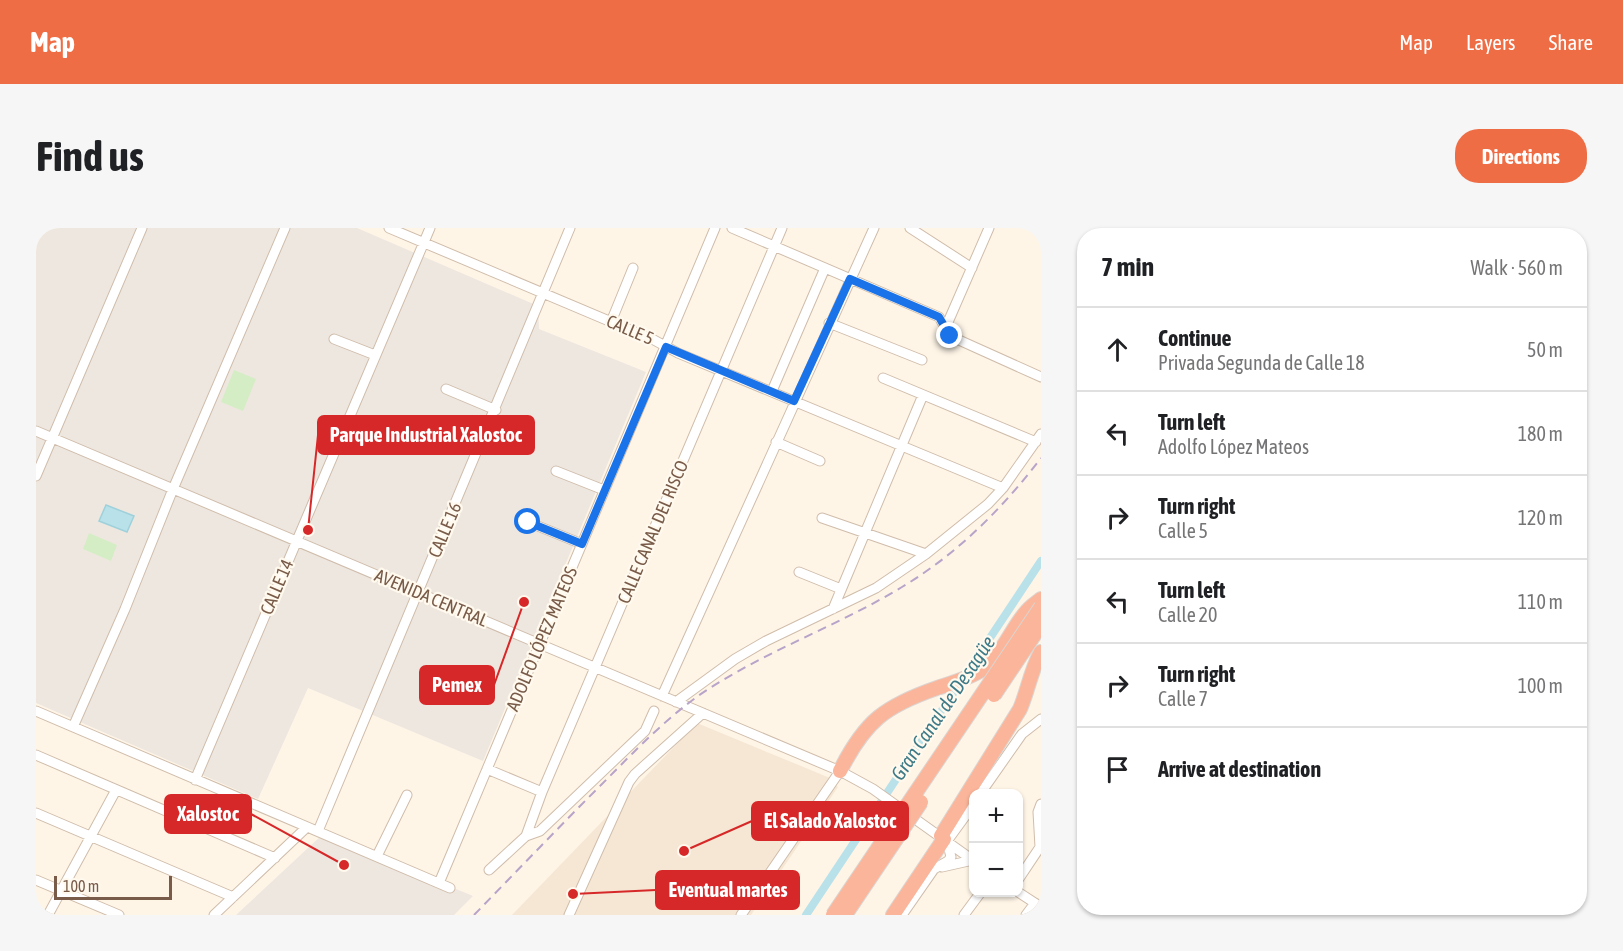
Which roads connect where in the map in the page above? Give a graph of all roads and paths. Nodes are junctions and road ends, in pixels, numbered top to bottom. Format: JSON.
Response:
{"nodes":[{"id":1,"x":142,"y":228,"type":"edge"},
{"id":2,"x":285,"y":228,"type":"edge"},
{"id":3,"x":389,"y":228,"type":"edge"},
{"id":4,"x":430,"y":228,"type":"edge"},
{"id":5,"x":570,"y":228,"type":"edge"},
{"id":6,"x":715,"y":228,"type":"edge"},
{"id":7,"x":732,"y":228,"type":"edge"},
{"id":8,"x":782,"y":228,"type":"edge"},
{"id":9,"x":874,"y":228,"type":"edge"},
{"id":10,"x":910,"y":228,"type":"edge"},
{"id":11,"x":990,"y":228,"type":"edge"},
{"id":12,"x":424,"y":243,"type":"junction"},
{"id":13,"x":774,"y":247,"type":"junction"},
{"id":14,"x":633,"y":268,"type":"dead end"},
{"id":15,"x":825,"y":268,"type":"junction"},
{"id":16,"x":972,"y":268,"type":"junction"},
{"id":17,"x":850,"y":279,"type":"junction"},
{"id":18,"x":544,"y":294,"type":"junction"},
{"id":19,"x":611,"y":321,"type":"junction"},
{"id":20,"x":829,"y":323,"type":"junction"},
{"id":21,"x":945,"y":329,"type":"junction"},
{"id":22,"x":334,"y":339,"type":"dead end"},
{"id":23,"x":666,"y":347,"type":"junction"},
{"id":24,"x":375,"y":356,"type":"junction"},
{"id":25,"x":922,"y":360,"type":"dead end"},
{"id":26,"x":720,"y":370,"type":"junction"},
{"id":27,"x":1041,"y":377,"type":"edge"},
{"id":28,"x":883,"y":378,"type":"dead end"},
{"id":29,"x":446,"y":389,"type":"dead end"},
{"id":30,"x":772,"y":392,"type":"junction"},
{"id":31,"x":923,"y":395,"type":"junction"},
{"id":32,"x":794,"y":401,"type":"junction"},
{"id":33,"x":496,"y":410,"type":"junction"},
{"id":34,"x":36,"y":431,"type":"edge"},
{"id":35,"x":52,"y":437,"type":"junction"},
{"id":36,"x":1038,"y":438,"type":"edge"},
{"id":37,"x":777,"y":442,"type":"junction"},
{"id":38,"x":901,"y":446,"type":"junction"},
{"id":39,"x":820,"y":460,"type":"dead end"},
{"id":40,"x":556,"y":471,"type":"dead end"},
{"id":41,"x":36,"y":476,"type":"edge"},
{"id":42,"x":1003,"y":488,"type":"junction"},
{"id":43,"x":173,"y":489,"type":"junction"},
{"id":44,"x":604,"y":490,"type":"junction"},
{"id":45,"x":822,"y":518,"type":"dead end"},
{"id":46,"x":528,"y":522,"type":"dead end"},
{"id":47,"x":864,"y":533,"type":"junction"},
{"id":48,"x":297,"y":541,"type":"junction"},
{"id":49,"x":582,"y":544,"type":"junction"},
{"id":50,"x":926,"y":554,"type":"junction"},
{"id":51,"x":799,"y":572,"type":"dead end"},
{"id":52,"x":841,"y":589,"type":"junction"},
{"id":53,"x":417,"y":593,"type":"junction"},
{"id":54,"x":1041,"y":599,"type":"edge"},
{"id":55,"x":1041,"y":607,"type":"edge"},
{"id":56,"x":833,"y":609,"type":"junction"},
{"id":57,"x":1041,"y":625,"type":"edge"},
{"id":58,"x":540,"y":644,"type":"junction"},
{"id":59,"x":1039,"y":655,"type":"edge"},
{"id":60,"x":596,"y":668,"type":"junction"},
{"id":61,"x":662,"y":696,"type":"junction"},
{"id":62,"x":676,"y":702,"type":"junction"},
{"id":63,"x":36,"y":711,"type":"edge"},
{"id":64,"x":654,"y":711,"type":"dead end"},
{"id":65,"x":703,"y":713,"type":"junction"},
{"id":66,"x":1041,"y":719,"type":"edge"},
{"id":67,"x":74,"y":727,"type":"junction"},
{"id":68,"x":36,"y":755,"type":"edge"},
{"id":69,"x":487,"y":769,"type":"junction"},
{"id":70,"x":840,"y":771,"type":"junction"},
{"id":71,"x":195,"y":780,"type":"junction"},
{"id":72,"x":984,"y":789,"type":"edge"},
{"id":73,"x":116,"y":790,"type":"junction"},
{"id":74,"x":542,"y":792,"type":"junction"},
{"id":75,"x":407,"y":795,"type":"dead end"},
{"id":76,"x":1041,"y":804,"type":"edge"},
{"id":77,"x":969,"y":810,"type":"edge"},
{"id":78,"x":36,"y":813,"type":"edge"},
{"id":79,"x":307,"y":827,"type":"junction"},
{"id":80,"x":318,"y":831,"type":"junction"},
{"id":81,"x":526,"y":836,"type":"junction"},
{"id":82,"x":91,"y":837,"type":"junction"},
{"id":83,"x":944,"y":839,"type":"junction"},
{"id":84,"x":377,"y":856,"type":"junction"},
{"id":85,"x":969,"y":857,"type":"edge"},
{"id":86,"x":275,"y":858,"type":"junction"},
{"id":87,"x":969,"y":861,"type":"edge"},
{"id":88,"x":934,"y":869,"type":"junction"},
{"id":89,"x":489,"y":870,"type":"dead end"},
{"id":90,"x":1023,"y":872,"type":"edge"},
{"id":91,"x":36,"y":880,"type":"edge"},
{"id":92,"x":439,"y":883,"type":"junction"},
{"id":93,"x":450,"y":888,"type":"dead end"},
{"id":94,"x":62,"y":891,"type":"junction"},
{"id":95,"x":1023,"y":895,"type":"edge"},
{"id":96,"x":233,"y":897,"type":"junction"},
{"id":97,"x":977,"y":897,"type":"edge"},
{"id":98,"x":1038,"y":905,"type":"edge"},
{"id":99,"x":48,"y":915,"type":"edge"},
{"id":100,"x":119,"y":915,"type":"edge"},
{"id":101,"x":214,"y":915,"type":"edge"},
{"id":102,"x":568,"y":915,"type":"edge"},
{"id":103,"x":741,"y":915,"type":"edge"},
{"id":104,"x":833,"y":915,"type":"edge"},
{"id":105,"x":845,"y":915,"type":"edge"},
{"id":106,"x":893,"y":915,"type":"edge"},
{"id":107,"x":902,"y":915,"type":"edge"},
{"id":108,"x":964,"y":915,"type":"edge"},
{"id":109,"x":1026,"y":915,"type":"edge"}],
"edges":[{"from":1,"to":35,"type":"street"},
{"from":2,"to":43,"type":"street"},
{"from":3,"to":12,"type":"street","name":"CALLE 5"},
{"from":4,"to":12,"type":"street","name":"CALLE 14"},
{"from":5,"to":18,"type":"street","name":"CALLE 16"},
{"from":6,"to":23,"type":"street","name":"ADOLFO LÓPEZ MATEOS"},
{"from":7,"to":13,"type":"street"},
{"from":8,"to":13,"type":"street","name":"CALLE CANAL DEL RISCO"},
{"from":9,"to":17,"type":"street"},
{"from":10,"to":16,"type":"street"},
{"from":11,"to":16,"type":"street"},
{"from":12,"to":18,"type":"street","name":"CALLE 5"},
{"from":12,"to":24,"type":"street","name":"CALLE 14"},
{"from":13,"to":15,"type":"street"},
{"from":13,"to":26,"type":"street","name":"CALLE CANAL DEL RISCO"},
{"from":14,"to":19,"type":"street"},
{"from":15,"to":17,"type":"street"},
{"from":15,"to":30,"type":"street"},
{"from":16,"to":21,"type":"street"},
{"from":17,"to":20,"type":"street"},
{"from":17,"to":21,"type":"street"},
{"from":18,"to":19,"type":"street","name":"CALLE 5"},
{"from":18,"to":33,"type":"street","name":"CALLE 16"},
{"from":19,"to":23,"type":"street","name":"CALLE 5"},
{"from":20,"to":25,"type":"street"},
{"from":20,"to":32,"type":"street"},
{"from":21,"to":27,"type":"street"},
{"from":22,"to":24,"type":"street"},
{"from":23,"to":26,"type":"street","name":"CALLE 5"},
{"from":23,"to":44,"type":"street","name":"ADOLFO LÓPEZ MATEOS"},
{"from":24,"to":48,"type":"street","name":"CALLE 14"},
{"from":26,"to":30,"type":"street","name":"CALLE 5"},
{"from":26,"to":60,"type":"street","name":"CALLE CANAL DEL RISCO"},
{"from":28,"to":31,"type":"street"},
{"from":29,"to":33,"type":"street"},
{"from":30,"to":32,"type":"street","name":"CALLE 5"},
{"from":31,"to":36,"type":"street"},
{"from":31,"to":38,"type":"street"},
{"from":32,"to":37,"type":"street"},
{"from":32,"to":38,"type":"street","name":"CALLE 5"},
{"from":33,"to":53,"type":"street","name":"CALLE 16"},
{"from":34,"to":35,"type":"street","name":"AVENIDA CENTRAL"},
{"from":35,"to":41,"type":"street"},
{"from":35,"to":43,"type":"street","name":"AVENIDA CENTRAL"},
{"from":36,"to":42,"type":"street"},
{"from":37,"to":39,"type":"street"},
{"from":37,"to":61,"type":"street"},
{"from":38,"to":42,"type":"street","name":"CALLE 5"},
{"from":38,"to":47,"type":"street"},
{"from":40,"to":44,"type":"street"},
{"from":42,"to":50,"type":"street"},
{"from":43,"to":48,"type":"street","name":"AVENIDA CENTRAL"},
{"from":43,"to":67,"type":"street"},
{"from":44,"to":49,"type":"street","name":"ADOLFO LÓPEZ MATEOS"},
{"from":45,"to":47,"type":"street"},
{"from":46,"to":49,"type":"street"},
{"from":47,"to":50,"type":"street"},
{"from":47,"to":52,"type":"street"},
{"from":48,"to":53,"type":"street","name":"AVENIDA CENTRAL"},
{"from":48,"to":71,"type":"street","name":"CALLE 14"},
{"from":49,"to":58,"type":"street","name":"ADOLFO LÓPEZ MATEOS"},
{"from":50,"to":56,"type":"street"},
{"from":51,"to":52,"type":"street"},
{"from":52,"to":56,"type":"street"},
{"from":53,"to":58,"type":"street","name":"AVENIDA CENTRAL"},
{"from":53,"to":80,"type":"street","name":"CALLE 16"},
{"from":54,"to":70,"type":"highway"},
{"from":55,"to":104,"type":"highway","bridge":true},
{"from":56,"to":62,"type":"street"},
{"from":57,"to":105,"type":"highway","bridge":true},
{"from":58,"to":60,"type":"street","name":"AVENIDA CENTRAL"},
{"from":58,"to":69,"type":"street","name":"ADOLFO LÓPEZ MATEOS"},
{"from":59,"to":83,"type":"highway"},
{"from":60,"to":61,"type":"street","name":"AVENIDA CENTRAL"},
{"from":60,"to":74,"type":"street","name":"CALLE CANAL DEL RISCO"},
{"from":61,"to":62,"type":"street","name":"AVENIDA CENTRAL"},
{"from":62,"to":65,"type":"street","name":"AVENIDA CENTRAL"},
{"from":63,"to":67,"type":"street"},
{"from":64,"to":81,"type":"street"},
{"from":65,"to":70,"type":"street","name":"AVENIDA CENTRAL"},
{"from":65,"to":102,"type":"street"},
{"from":66,"to":72,"type":"street"},
{"from":67,"to":71,"type":"street"},
{"from":68,"to":73,"type":"street"},
{"from":69,"to":74,"type":"street"},
{"from":69,"to":92,"type":"street","name":"ADOLFO LÓPEZ MATEOS"},
{"from":70,"to":83,"type":"street","name":"AVENIDA CENTRAL"},
{"from":70,"to":103,"type":"street"},
{"from":71,"to":79,"type":"street"},
{"from":73,"to":82,"type":"street"},
{"from":73,"to":86,"type":"street"},
{"from":74,"to":81,"type":"street","name":"CALLE CANAL DEL RISCO"},
{"from":75,"to":84,"type":"street"},
{"from":76,"to":90,"type":"street"},
{"from":77,"to":83,"type":"street"},
{"from":78,"to":82,"type":"street"},
{"from":79,"to":80,"type":"street"},
{"from":79,"to":86,"type":"street"},
{"from":80,"to":84,"type":"street"},
{"from":81,"to":89,"type":"street"},
{"from":82,"to":94,"type":"street"},
{"from":82,"to":96,"type":"street"},
{"from":83,"to":85,"type":"street","name":"AVENIDA CENTRAL"},
{"from":83,"to":88,"type":"street"},
{"from":83,"to":106,"type":"highway"},
{"from":84,"to":92,"type":"street"},
{"from":86,"to":96,"type":"street"},
{"from":87,"to":88,"type":"street"},
{"from":88,"to":107,"type":"street"},
{"from":91,"to":94,"type":"street"},
{"from":92,"to":93,"type":"street"},
{"from":94,"to":99,"type":"street"},
{"from":94,"to":100,"type":"street"},
{"from":95,"to":98,"type":"street"},
{"from":96,"to":101,"type":"street"},
{"from":97,"to":108,"type":"street"},
{"from":98,"to":109,"type":"street"}]}
